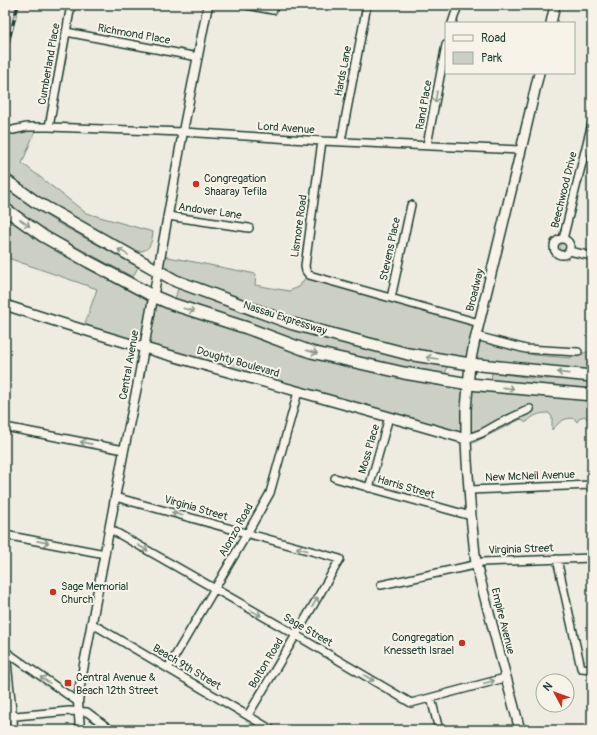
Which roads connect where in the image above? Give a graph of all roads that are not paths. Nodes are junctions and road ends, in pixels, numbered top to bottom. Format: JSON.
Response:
{"nodes":[{"id":1,"x":72,"y":5,"type":"edge"},
{"id":2,"x":208,"y":5,"type":"edge"},
{"id":3,"x":246,"y":5,"type":"edge"},
{"id":4,"x":274,"y":5,"type":"edge"},
{"id":5,"x":367,"y":5,"type":"edge"},
{"id":6,"x":458,"y":5,"type":"edge"},
{"id":7,"x":555,"y":5,"type":"edge"},
{"id":8,"x":452,"y":22,"type":"edge"},
{"id":9,"x":550,"y":22,"type":"edge"},
{"id":10,"x":66,"y":32,"type":"junction"},
{"id":11,"x":445,"y":51,"type":"edge"},
{"id":12,"x":198,"y":57,"type":"junction"},
{"id":13,"x":539,"y":74,"type":"edge"},
{"id":14,"x":592,"y":122,"type":"edge"},
{"id":15,"x":49,"y":127,"type":"junction"},
{"id":16,"x":13,"y":130,"type":"dead end"},
{"id":17,"x":183,"y":132,"type":"junction"},
{"id":18,"x":322,"y":141,"type":"junction"},
{"id":19,"x":341,"y":141,"type":"junction"},
{"id":20,"x":428,"y":146,"type":"junction"},
{"id":21,"x":521,"y":150,"type":"junction"},
{"id":22,"x":5,"y":180,"type":"edge"},
{"id":23,"x":410,"y":205,"type":"dead end"},
{"id":24,"x":5,"y":209,"type":"edge"},
{"id":25,"x":168,"y":216,"type":"junction"},
{"id":26,"x":249,"y":228,"type":"dead end"},
{"id":27,"x":563,"y":239,"type":"junction"},
{"id":28,"x":569,"y":251,"type":"junction"},
{"id":29,"x":592,"y":256,"type":"edge"},
{"id":30,"x":157,"y":270,"type":"junction"},
{"id":31,"x":153,"y":296,"type":"junction"},
{"id":32,"x":391,"y":298,"type":"junction"},
{"id":33,"x":5,"y":305,"type":"edge"},
{"id":34,"x":479,"y":323,"type":"junction"},
{"id":35,"x":476,"y":336,"type":"junction"},
{"id":36,"x":144,"y":348,"type":"junction"},
{"id":37,"x":578,"y":352,"type":"dead end"},
{"id":38,"x":470,"y":364,"type":"junction"},
{"id":39,"x":592,"y":376,"type":"edge"},
{"id":40,"x":469,"y":384,"type":"junction"},
{"id":41,"x":298,"y":392,"type":"junction"},
{"id":42,"x":592,"y":395,"type":"edge"},
{"id":43,"x":530,"y":409,"type":"dead end"},
{"id":44,"x":390,"y":417,"type":"junction"},
{"id":45,"x":5,"y":428,"type":"edge"},
{"id":46,"x":466,"y":439,"type":"junction"},
{"id":47,"x":124,"y":450,"type":"junction"},
{"id":48,"x":335,"y":478,"type":"dead end"},
{"id":49,"x":592,"y":485,"type":"edge"},
{"id":50,"x":370,"y":488,"type":"junction"},
{"id":51,"x":469,"y":490,"type":"junction"},
{"id":52,"x":115,"y":497,"type":"junction"},
{"id":53,"x":471,"y":516,"type":"junction"},
{"id":54,"x":110,"y":529,"type":"junction"},
{"id":55,"x":5,"y":534,"type":"edge"},
{"id":56,"x":248,"y":534,"type":"junction"},
{"id":57,"x":105,"y":554,"type":"junction"},
{"id":58,"x":592,"y":558,"type":"edge"},
{"id":59,"x":557,"y":559,"type":"junction"},
{"id":60,"x":340,"y":560,"type":"joint"},
{"id":61,"x":476,"y":564,"type":"junction"},
{"id":62,"x":381,"y":585,"type":"dead end"},
{"id":63,"x":215,"y":590,"type":"junction"},
{"id":64,"x":91,"y":623,"type":"junction"},
{"id":65,"x":296,"y":635,"type":"junction"},
{"id":66,"x":7,"y":653,"type":"edge"},
{"id":67,"x":168,"y":668,"type":"junction"},
{"id":68,"x":592,"y":669,"type":"edge"},
{"id":69,"x":505,"y":678,"type":"junction"},
{"id":70,"x":431,"y":698,"type":"junction"},
{"id":71,"x":78,"y":702,"type":"junction"},
{"id":72,"x":78,"y":712,"type":"junction"},
{"id":73,"x":248,"y":715,"type":"junction"},
{"id":74,"x":9,"y":717,"type":"edge"},
{"id":75,"x":14,"y":730,"type":"edge"},
{"id":76,"x":80,"y":730,"type":"edge"},
{"id":77,"x":111,"y":730,"type":"edge"},
{"id":78,"x":272,"y":730,"type":"edge"},
{"id":79,"x":439,"y":730,"type":"edge"},
{"id":80,"x":520,"y":730,"type":"edge"}],
"edges":[{"from":1,"to":10,"type":"street","name":"Cumberland Place"},
{"from":2,"to":12,"type":"street","name":"Central Avenue"},
{"from":3,"to":4,"type":"street"},
{"from":5,"to":19,"type":"street","name":"Hards Lane"},
{"from":6,"to":8,"type":"street"},
{"from":7,"to":9,"type":"main road"},
{"from":10,"to":12,"type":"street","name":"Richmond Place"},
{"from":10,"to":15,"type":"street","name":"Cumberland Place"},
{"from":11,"to":20,"type":"street","name":"Rand Place","one_way":true},
{"from":12,"to":17,"type":"street","name":"Central Avenue"},
{"from":13,"to":21,"type":"main road","name":"Broadway"},
{"from":14,"to":27,"type":"street","name":"Beechwood Drive"},
{"from":15,"to":16,"type":"street","name":"Lord Avenue"},
{"from":15,"to":17,"type":"street","name":"Lord Avenue"},
{"from":17,"to":18,"type":"street","name":"Lord Avenue"},
{"from":17,"to":25,"type":"street","name":"Central Avenue"},
{"from":18,"to":19,"type":"street","name":"Lord Avenue"},
{"from":18,"to":32,"type":"street","name":"Lismore Road"},
{"from":19,"to":20,"type":"street","name":"Lord Avenue"},
{"from":20,"to":21,"type":"street","name":"Lord Avenue"},
{"from":21,"to":34,"type":"main road","name":"Broadway"},
{"from":30,"to":22,"type":"highway","name":"Nassau Expressway","one_way":true},
{"from":23,"to":32,"type":"street","name":"Stevens Place"},
{"from":24,"to":31,"type":"highway","name":"Nassau Expressway","one_way":true},
{"from":25,"to":26,"type":"street","name":"Andover Lane"},
{"from":25,"to":30,"type":"street","name":"Central Avenue"},
{"from":27,"to":28,"type":"street"},
{"from":27,"to":28,"type":"street"},
{"from":28,"to":29,"type":"street"},
{"from":30,"to":31,"type":"street","name":"Central Avenue"},
{"from":38,"to":30,"type":"highway","name":"Nassau Expressway","one_way":true},
{"from":31,"to":36,"type":"street","name":"Central Avenue"},
{"from":31,"to":40,"type":"highway","name":"Nassau Expressway","one_way":true},
{"from":32,"to":34,"type":"street"},
{"from":33,"to":36,"type":"main road","name":"Doughty Boulevard"},
{"from":34,"to":35,"type":"main road","name":"Broadway"},
{"from":35,"to":37,"type":"street"},
{"from":35,"to":38,"type":"main road","name":"Broadway"},
{"from":36,"to":41,"type":"main road","name":"Doughty Boulevard"},
{"from":36,"to":47,"type":"street","name":"Central Avenue"},
{"from":39,"to":38,"type":"highway","name":"Nassau Expressway","one_way":true},
{"from":38,"to":40,"type":"main road","name":"Broadway"},
{"from":40,"to":42,"type":"highway","name":"Nassau Expressway","one_way":true},
{"from":40,"to":46,"type":"main road","name":"Broadway"},
{"from":41,"to":44,"type":"main road","name":"Doughty Boulevard"},
{"from":41,"to":56,"type":"street","name":"Alonzo Road"},
{"from":43,"to":46,"type":"street"},
{"from":44,"to":46,"type":"main road","name":"Doughty Boulevard"},
{"from":44,"to":50,"type":"street","name":"Moss Place"},
{"from":47,"to":45,"type":"street","one_way":true},
{"from":46,"to":51,"type":"main road","name":"Broadway"},
{"from":47,"to":52,"type":"street","name":"Central Avenue"},
{"from":48,"to":50,"type":"street","name":"Harris Street"},
{"from":49,"to":51,"type":"street","name":"New McNeil Avenue"},
{"from":50,"to":53,"type":"street","name":"Harris Street"},
{"from":51,"to":53,"type":"main road","name":"Broadway"},
{"from":52,"to":54,"type":"street","name":"Central Avenue"},
{"from":56,"to":52,"type":"street","name":"Virginia Street","one_way":true},
{"from":53,"to":61,"type":"main road","name":"Empire Avenue"},
{"from":54,"to":57,"type":"street","name":"Central Avenue"},
{"from":54,"to":63,"type":"street","name":"Sage Street","one_way":true},
{"from":55,"to":57,"type":"street","one_way":true},
{"from":60,"to":56,"type":"street","name":"Virginia Street","one_way":true},
{"from":56,"to":63,"type":"street","name":"Alonzo Road"},
{"from":57,"to":64,"type":"street","name":"Central Avenue"},
{"from":58,"to":59,"type":"street","name":"Virginia Street"},
{"from":59,"to":61,"type":"street","name":"Virginia Street"},
{"from":59,"to":68,"type":"street"},
{"from":65,"to":60,"type":"street","name":"Bolton Road","one_way":true},
{"from":61,"to":62,"type":"street","name":"Virginia Street"},
{"from":61,"to":69,"type":"main road","name":"Empire Avenue"},
{"from":63,"to":65,"type":"street","name":"Sage Street","one_way":true},
{"from":63,"to":67,"type":"street","name":"Alonzo Road"},
{"from":64,"to":67,"type":"street","name":"Beach 9th Street"},
{"from":64,"to":71,"type":"street","name":"Central Avenue"},
{"from":65,"to":70,"type":"street","name":"Sage Street","one_way":true},
{"from":65,"to":73,"type":"street","name":"Bolton Road"},
{"from":71,"to":66,"type":"street","one_way":true},
{"from":66,"to":74,"type":"street"},
{"from":67,"to":73,"type":"street","name":"Beach 9th Street"},
{"from":70,"to":69,"type":"street","name":"Sage Street","one_way":true},
{"from":69,"to":80,"type":"main road","name":"Empire Avenue"},
{"from":70,"to":79,"type":"street"},
{"from":71,"to":72,"type":"street","name":"Central Avenue"},
{"from":72,"to":74,"type":"street"},
{"from":72,"to":76,"type":"street","name":"Central Avenue"},
{"from":72,"to":77,"type":"street"},
{"from":73,"to":78,"type":"street","name":"Beach 9th Street"},
{"from":74,"to":75,"type":"street"}]}
